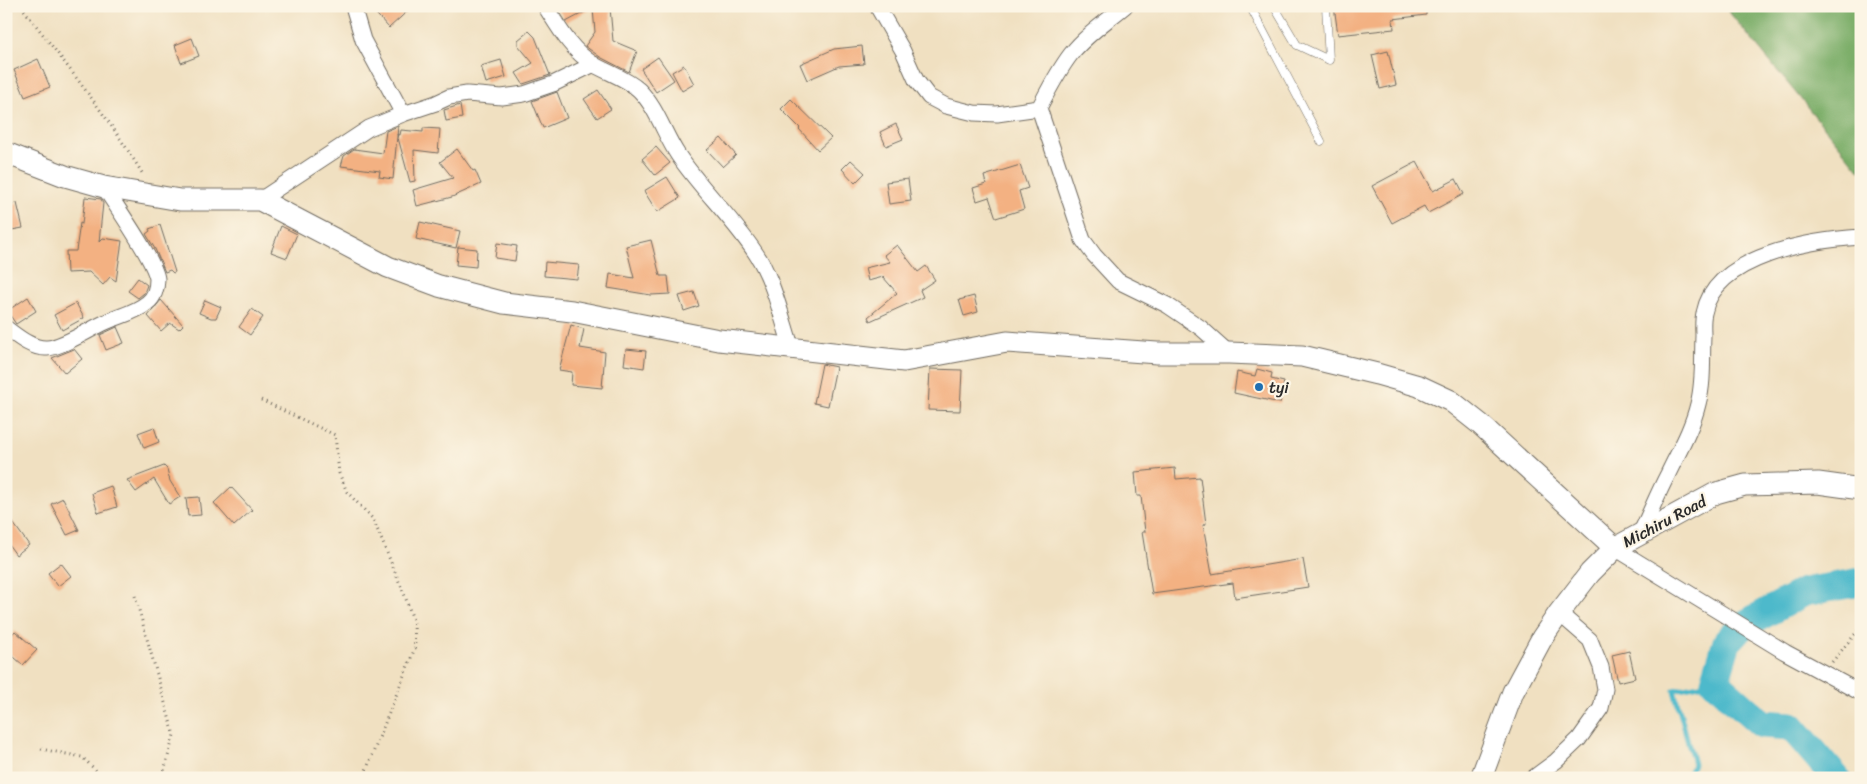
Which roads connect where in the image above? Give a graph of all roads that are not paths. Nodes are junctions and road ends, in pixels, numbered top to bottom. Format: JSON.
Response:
{"nodes":[{"id":1,"x":353,"y":6,"type":"edge"},
{"id":2,"x":545,"y":6,"type":"edge"},
{"id":3,"x":877,"y":6,"type":"edge"},
{"id":4,"x":1125,"y":6,"type":"edge"},
{"id":5,"x":1250,"y":6,"type":"edge"},
{"id":6,"x":1274,"y":6,"type":"edge"},
{"id":7,"x":1326,"y":6,"type":"edge"},
{"id":8,"x":594,"y":64,"type":"junction"},
{"id":9,"x":1039,"y":108,"type":"junction"},
{"id":10,"x":403,"y":114,"type":"junction"},
{"id":11,"x":1321,"y":141,"type":"dead end"},
{"id":12,"x":6,"y":153,"type":"edge"},
{"id":13,"x":104,"y":187,"type":"junction"},
{"id":14,"x":260,"y":200,"type":"junction"},
{"id":15,"x":1861,"y":236,"type":"edge"},
{"id":16,"x":6,"y":328,"type":"edge"},
{"id":17,"x":792,"y":349,"type":"junction"},
{"id":18,"x":1229,"y":353,"type":"junction"},
{"id":19,"x":1861,"y":489,"type":"edge"},
{"id":20,"x":1641,"y":532,"type":"junction"},
{"id":21,"x":1615,"y":548,"type":"junction"},
{"id":22,"x":1559,"y":613,"type":"junction"},
{"id":23,"x":1861,"y":692,"type":"edge"},
{"id":24,"x":1481,"y":778,"type":"edge"},
{"id":25,"x":1533,"y":778,"type":"edge"}],
"edges":[{"from":1,"to":10,"type":"street"},
{"from":2,"to":8,"type":"street"},
{"from":3,"to":9,"type":"street"},
{"from":4,"to":9,"type":"street"},
{"from":5,"to":11,"type":"lane"},
{"from":6,"to":7,"type":"lane"},
{"from":8,"to":10,"type":"street"},
{"from":8,"to":17,"type":"street"},
{"from":9,"to":18,"type":"street"},
{"from":10,"to":14,"type":"street"},
{"from":12,"to":13,"type":"street"},
{"from":13,"to":14,"type":"street"},
{"from":13,"to":16,"type":"street"},
{"from":14,"to":17,"type":"street"},
{"from":15,"to":20,"type":"street"},
{"from":17,"to":18,"type":"street"},
{"from":18,"to":21,"type":"street"},
{"from":19,"to":20,"type":"street","name":"Michiru Road"},
{"from":20,"to":21,"type":"street","name":"Michiru Road"},
{"from":21,"to":22,"type":"street","name":"Michiru Road"},
{"from":21,"to":23,"type":"street"},
{"from":22,"to":24,"type":"street","name":"Michiru Road"},
{"from":22,"to":25,"type":"street"}]}
